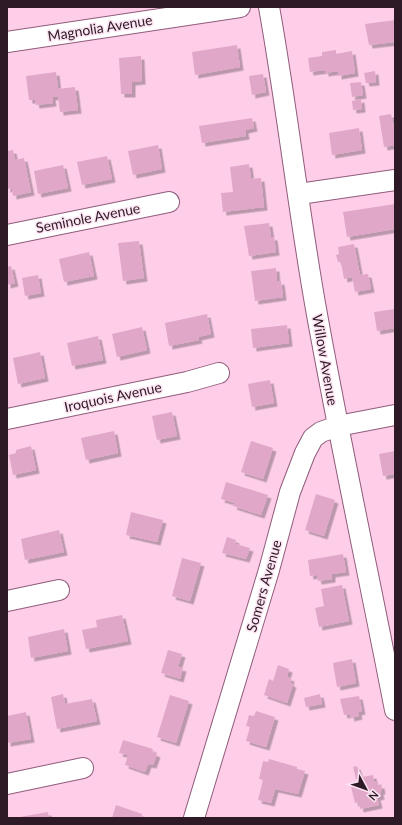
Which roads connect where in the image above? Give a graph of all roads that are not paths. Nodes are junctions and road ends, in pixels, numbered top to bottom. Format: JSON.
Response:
{"nodes":[{"id":1,"x":240,"y":7,"type":"edge"},
{"id":2,"x":269,"y":7,"type":"edge"},
{"id":3,"x":7,"y":42,"type":"edge"},
{"id":4,"x":395,"y":180,"type":"edge"},
{"id":5,"x":299,"y":194,"type":"junction"},
{"id":6,"x":169,"y":202,"type":"dead end"},
{"id":7,"x":7,"y":235,"type":"edge"},
{"id":8,"x":219,"y":373,"type":"dead end"},
{"id":9,"x":395,"y":415,"type":"edge"},
{"id":10,"x":7,"y":419,"type":"edge"},
{"id":11,"x":338,"y":426,"type":"junction"},
{"id":12,"x":59,"y":590,"type":"dead end"},
{"id":13,"x":7,"y":601,"type":"edge"},
{"id":14,"x":395,"y":710,"type":"edge"},
{"id":15,"x":83,"y":768,"type":"dead end"},
{"id":16,"x":7,"y":784,"type":"edge"},
{"id":17,"x":194,"y":818,"type":"edge"}],
"edges":[{"from":1,"to":3,"type":"street","name":"Magnolia Avenue"},
{"from":2,"to":5,"type":"street","name":"Willow Avenue"},
{"from":4,"to":5,"type":"street"},
{"from":5,"to":11,"type":"street","name":"Willow Avenue"},
{"from":6,"to":7,"type":"street","name":"Seminole Avenue"},
{"from":8,"to":10,"type":"street","name":"Iroquois Avenue"},
{"from":9,"to":11,"type":"street","name":"Somers Avenue"},
{"from":11,"to":14,"type":"street","name":"Willow Avenue"},
{"from":11,"to":17,"type":"street","name":"Somers Avenue"},
{"from":12,"to":13,"type":"street"},
{"from":15,"to":16,"type":"street"}]}
